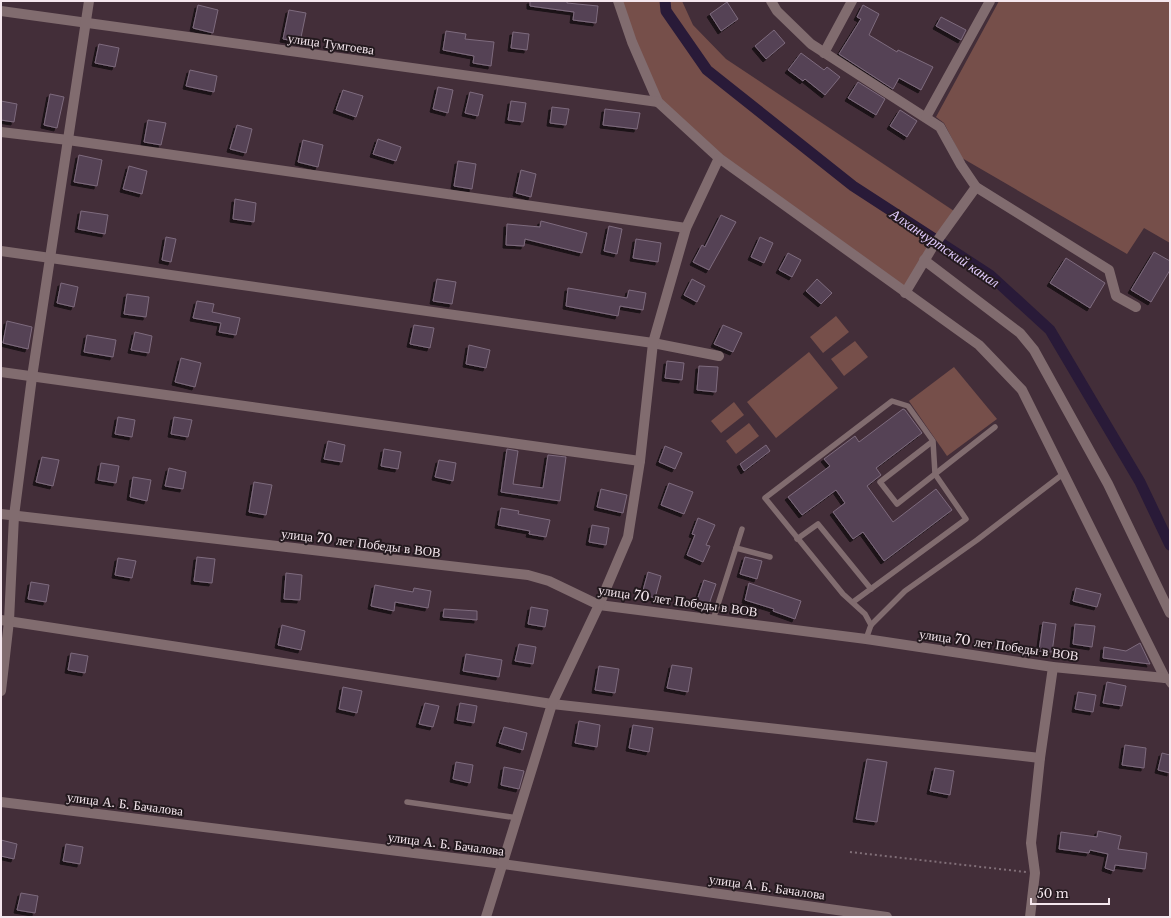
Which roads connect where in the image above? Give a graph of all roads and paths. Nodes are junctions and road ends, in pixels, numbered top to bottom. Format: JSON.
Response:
{"nodes":[{"id":1,"x":89,"y":1,"type":"edge"},
{"id":2,"x":618,"y":1,"type":"edge"},
{"id":3,"x":771,"y":1,"type":"edge"},
{"id":4,"x":852,"y":1,"type":"edge"},
{"id":5,"x":990,"y":1,"type":"edge"},
{"id":6,"x":1,"y":11,"type":"edge"},
{"id":7,"x":85,"y":24,"type":"junction"},
{"id":8,"x":824,"y":53,"type":"junction"},
{"id":9,"x":658,"y":102,"type":"junction"},
{"id":10,"x":926,"y":117,"type":"junction"},
{"id":11,"x":1,"y":132,"type":"edge"},
{"id":12,"x":68,"y":140,"type":"junction"},
{"id":13,"x":719,"y":158,"type":"junction"},
{"id":14,"x":976,"y":187,"type":"junction"},
{"id":15,"x":686,"y":228,"type":"junction"},
{"id":16,"x":1,"y":251,"type":"edge"},
{"id":17,"x":49,"y":258,"type":"junction"},
{"id":18,"x":924,"y":260,"type":"junction"},
{"id":19,"x":905,"y":293,"type":"junction"},
{"id":20,"x":1136,"y":306,"type":"dead end"},
{"id":21,"x":653,"y":342,"type":"junction"},
{"id":22,"x":719,"y":356,"type":"dead end"},
{"id":23,"x":1,"y":372,"type":"edge"},
{"id":24,"x":32,"y":377,"type":"junction"},
{"id":25,"x":995,"y":427,"type":"dead end"},
{"id":26,"x":933,"y":441,"type":"junction"},
{"id":27,"x":640,"y":462,"type":"junction"},
{"id":28,"x":935,"y":474,"type":"junction"},
{"id":29,"x":1063,"y":474,"type":"junction"},
{"id":30,"x":1,"y":514,"type":"edge"},
{"id":31,"x":14,"y":516,"type":"junction"},
{"id":32,"x":742,"y":529,"type":"dead end"},
{"id":33,"x":797,"y":539,"type":"junction"},
{"id":34,"x":736,"y":548,"type":"junction"},
{"id":35,"x":770,"y":557,"type":"dead end"},
{"id":36,"x":871,"y":589,"type":"junction"},
{"id":37,"x":853,"y":602,"type":"junction"},
{"id":38,"x":599,"y":605,"type":"junction"},
{"id":39,"x":1170,"y":613,"type":"edge"},
{"id":40,"x":713,"y":620,"type":"junction"},
{"id":41,"x":5,"y":621,"type":"edge"},
{"id":42,"x":871,"y":625,"type":"junction"},
{"id":43,"x":866,"y":639,"type":"junction"},
{"id":44,"x":1053,"y":667,"type":"junction"},
{"id":45,"x":1167,"y":682,"type":"edge"},
{"id":46,"x":1,"y":691,"type":"edge"},
{"id":47,"x":552,"y":704,"type":"junction"},
{"id":48,"x":1040,"y":758,"type":"junction"},
{"id":49,"x":1,"y":802,"type":"edge"},
{"id":50,"x":407,"y":802,"type":"dead end"},
{"id":51,"x":518,"y":818,"type":"junction"},
{"id":52,"x":850,"y":852,"type":"dead end"},
{"id":53,"x":503,"y":864,"type":"junction"},
{"id":54,"x":1035,"y":873,"type":"junction"},
{"id":55,"x":486,"y":917,"type":"edge"},
{"id":56,"x":888,"y":917,"type":"edge"},
{"id":57,"x":1030,"y":917,"type":"edge"}],
"edges":[{"from":1,"to":7,"type":"street"},
{"from":2,"to":9,"type":"street"},
{"from":3,"to":8,"type":"street"},
{"from":4,"to":8,"type":"street"},
{"from":5,"to":10,"type":"street"},
{"from":6,"to":7,"type":"street","name":"улица Тумгоева"},
{"from":7,"to":9,"type":"street","name":"улица Тумгоева"},
{"from":7,"to":12,"type":"street"},
{"from":8,"to":10,"type":"street"},
{"from":9,"to":13,"type":"street"},
{"from":10,"to":14,"type":"street"},
{"from":11,"to":12,"type":"street"},
{"from":12,"to":15,"type":"street"},
{"from":12,"to":17,"type":"street"},
{"from":13,"to":15,"type":"street"},
{"from":13,"to":19,"type":"street"},
{"from":14,"to":18,"type":"street"},
{"from":14,"to":20,"type":"street"},
{"from":15,"to":21,"type":"street"},
{"from":16,"to":17,"type":"street"},
{"from":17,"to":21,"type":"street"},
{"from":17,"to":24,"type":"street"},
{"from":18,"to":19,"type":"street"},
{"from":18,"to":39,"type":"street"},
{"from":19,"to":29,"type":"street"},
{"from":21,"to":22,"type":"street"},
{"from":21,"to":27,"type":"street"},
{"from":23,"to":24,"type":"street"},
{"from":24,"to":27,"type":"street"},
{"from":24,"to":31,"type":"street"},
{"from":25,"to":28,"type":"lane"},
{"from":26,"to":28,"type":"lane"},
{"from":26,"to":28,"type":"lane"},
{"from":26,"to":33,"type":"lane"},
{"from":27,"to":38,"type":"street"},
{"from":28,"to":36,"type":"lane"},
{"from":29,"to":42,"type":"lane"},
{"from":29,"to":45,"type":"street"},
{"from":30,"to":31,"type":"street","name":"улица 70 лет Победы в ВОВ"},
{"from":31,"to":38,"type":"street","name":"улица 70 лет Победы в ВОВ"},
{"from":31,"to":41,"type":"street"},
{"from":32,"to":34,"type":"lane"},
{"from":33,"to":36,"type":"lane"},
{"from":33,"to":37,"type":"lane"},
{"from":34,"to":35,"type":"lane"},
{"from":34,"to":40,"type":"lane"},
{"from":36,"to":37,"type":"lane"},
{"from":37,"to":42,"type":"lane"},
{"from":38,"to":40,"type":"street","name":"улица 70 лет Победы в ВОВ"},
{"from":38,"to":47,"type":"street"},
{"from":40,"to":43,"type":"street","name":"улица 70 лет Победы в ВОВ"},
{"from":41,"to":46,"type":"street"},
{"from":41,"to":47,"type":"street"},
{"from":42,"to":43,"type":"lane"},
{"from":43,"to":44,"type":"street","name":"улица 70 лет Победы в ВОВ"},
{"from":44,"to":45,"type":"street","name":"улица 70 лет Победы в ВОВ"},
{"from":44,"to":48,"type":"street"},
{"from":47,"to":48,"type":"street"},
{"from":47,"to":51,"type":"street"},
{"from":48,"to":54,"type":"street"},
{"from":49,"to":53,"type":"street","name":"улица А. Б. Бачалова"},
{"from":50,"to":51,"type":"lane"},
{"from":51,"to":53,"type":"street"},
{"from":52,"to":54,"type":"path"},
{"from":53,"to":55,"type":"street"},
{"from":53,"to":56,"type":"street","name":"улица А. Б. Бачалова"},
{"from":54,"to":57,"type":"street"}]}
